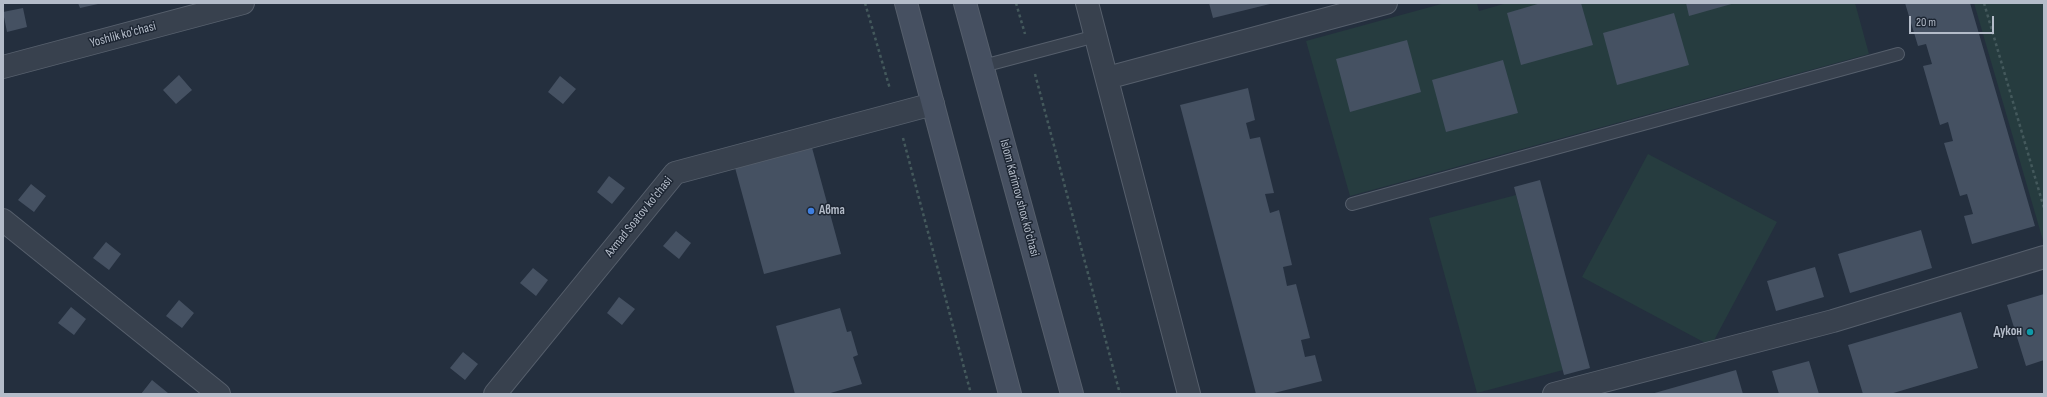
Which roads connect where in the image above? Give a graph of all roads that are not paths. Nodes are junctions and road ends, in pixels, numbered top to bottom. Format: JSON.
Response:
{"nodes":[{"id":1,"x":243,"y":3,"type":"edge"},
{"id":2,"x":906,"y":3,"type":"edge"},
{"id":3,"x":966,"y":3,"type":"edge"},
{"id":4,"x":1087,"y":3,"type":"edge"},
{"id":5,"x":1386,"y":3,"type":"edge"},
{"id":6,"x":1096,"y":36,"type":"junction"},
{"id":7,"x":1898,"y":54,"type":"dead end"},
{"id":8,"x":983,"y":66,"type":"junction"},
{"id":9,"x":3,"y":67,"type":"edge"},
{"id":10,"x":1107,"y":78,"type":"junction"},
{"id":11,"x":933,"y":104,"type":"junction"},
{"id":12,"x":1352,"y":204,"type":"dead end"},
{"id":13,"x":3,"y":220,"type":"edge"},
{"id":14,"x":2044,"y":257,"type":"edge"},
{"id":15,"x":219,"y":394,"type":"edge"},
{"id":16,"x":495,"y":394,"type":"edge"},
{"id":17,"x":1010,"y":394,"type":"edge"},
{"id":18,"x":1072,"y":394,"type":"edge"},
{"id":19,"x":1189,"y":394,"type":"edge"},
{"id":20,"x":1554,"y":394,"type":"edge"}],
"edges":[{"from":1,"to":9,"type":"street","name":"Yoshlik ko'chasi"},
{"from":2,"to":11,"type":"main road"},
{"from":3,"to":8,"type":"main road","name":"Islom Karimov shox ko'chasi"},
{"from":4,"to":6,"type":"street"},
{"from":5,"to":10,"type":"street"},
{"from":6,"to":8,"type":"lane"},
{"from":6,"to":10,"type":"street"},
{"from":7,"to":12,"type":"lane"},
{"from":8,"to":18,"type":"main road","name":"Islom Karimov shox ko'chasi"},
{"from":10,"to":19,"type":"street"},
{"from":11,"to":16,"type":"street","name":"Axmad Soatov ko'chasi"},
{"from":11,"to":17,"type":"main road"},
{"from":13,"to":15,"type":"street"},
{"from":14,"to":20,"type":"street"}]}
